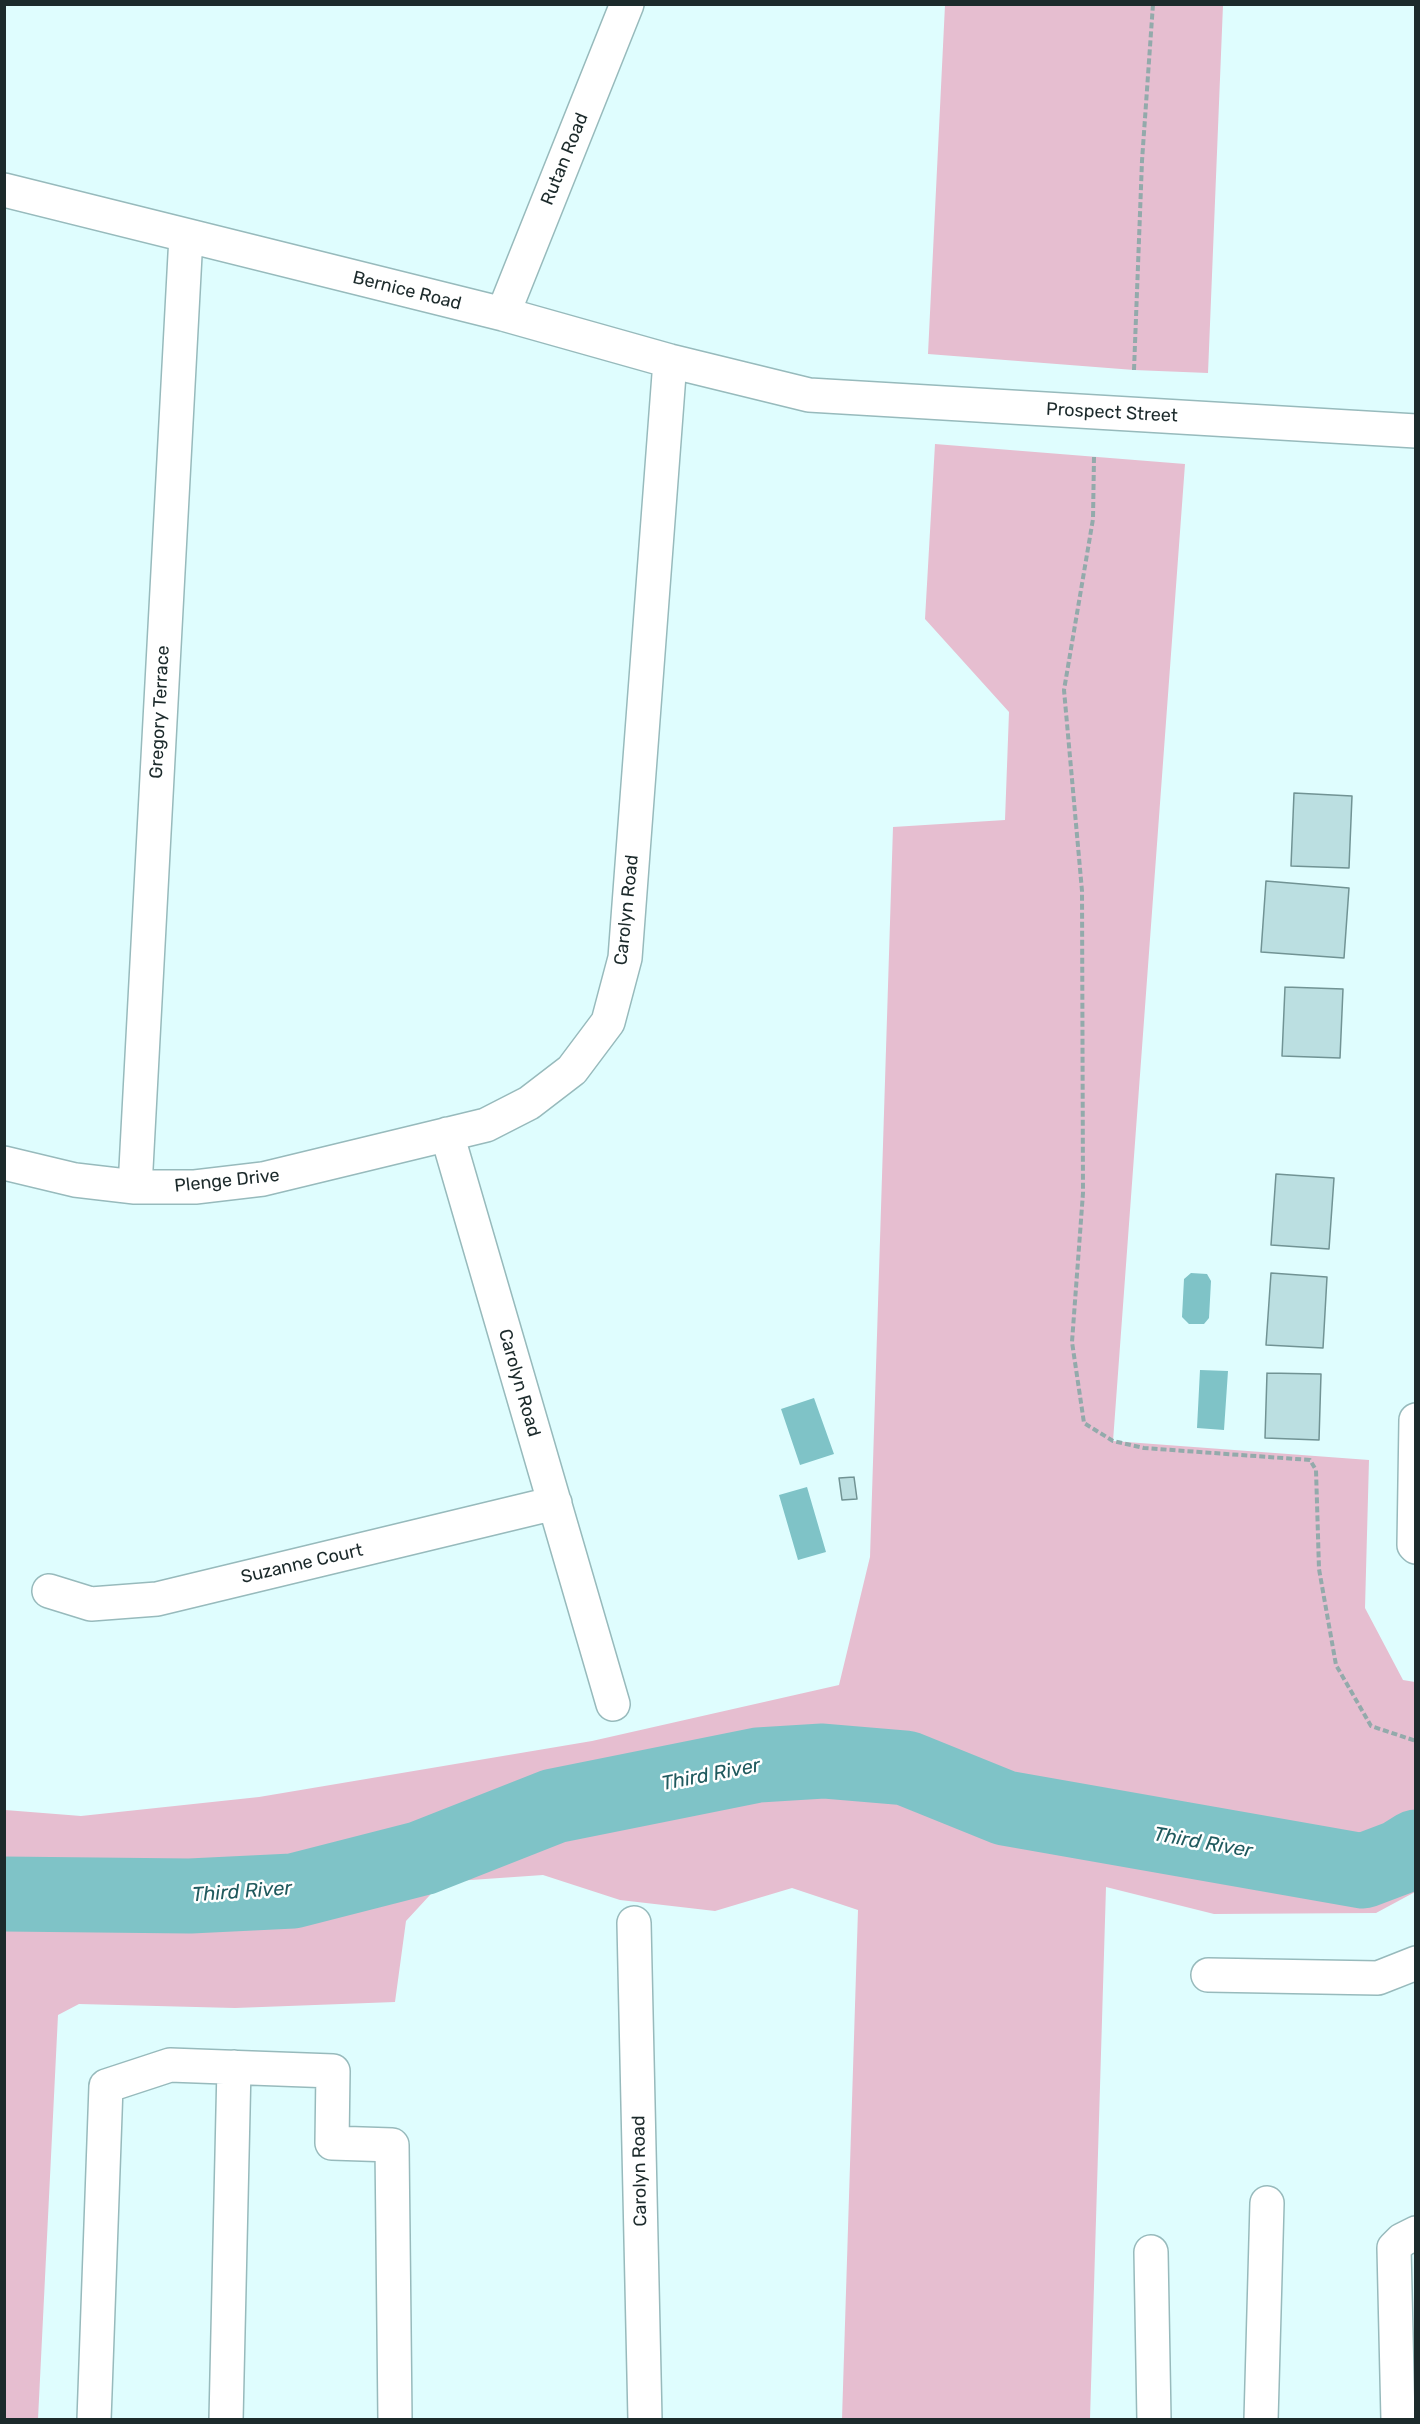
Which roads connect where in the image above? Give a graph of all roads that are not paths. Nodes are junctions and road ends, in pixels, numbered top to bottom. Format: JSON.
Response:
{"nodes":[{"id":1,"x":627,"y":4,"type":"edge"},
{"id":2,"x":4,"y":190,"type":"edge"},
{"id":3,"x":186,"y":236,"type":"junction"},
{"id":4,"x":503,"y":314,"type":"junction"},
{"id":5,"x":670,"y":361,"type":"junction"},
{"id":6,"x":809,"y":395,"type":"joint"},
{"id":7,"x":1416,"y":431,"type":"edge"},
{"id":8,"x":447,"y":1134,"type":"junction"},
{"id":9,"x":4,"y":1163,"type":"edge"},
{"id":10,"x":135,"y":1187,"type":"junction"},
{"id":11,"x":1416,"y":1420,"type":"edge"},
{"id":12,"x":555,"y":1503,"type":"junction"},
{"id":13,"x":1416,"y":1547,"type":"edge"},
{"id":14,"x":49,"y":1591,"type":"dead end"},
{"id":15,"x":613,"y":1704,"type":"dead end"},
{"id":16,"x":634,"y":1923,"type":"dead end"},
{"id":17,"x":1416,"y":1963,"type":"edge"},
{"id":18,"x":1208,"y":1975,"type":"dead end"},
{"id":19,"x":234,"y":2067,"type":"junction"},
{"id":20,"x":1267,"y":2203,"type":"dead end"},
{"id":21,"x":1416,"y":2233,"type":"edge"},
{"id":22,"x":1151,"y":2252,"type":"dead end"},
{"id":23,"x":94,"y":2420,"type":"edge"},
{"id":24,"x":226,"y":2420,"type":"edge"},
{"id":25,"x":395,"y":2420,"type":"edge"},
{"id":26,"x":645,"y":2420,"type":"edge"},
{"id":27,"x":1154,"y":2420,"type":"edge"},
{"id":28,"x":1261,"y":2420,"type":"edge"},
{"id":29,"x":1398,"y":2420,"type":"edge"}],
"edges":[{"from":1,"to":4,"type":"street","name":"Rutan Road"},
{"from":2,"to":3,"type":"street","name":"Bernice Road"},
{"from":3,"to":4,"type":"street","name":"Bernice Road"},
{"from":3,"to":10,"type":"street","name":"Gregory Terrace"},
{"from":4,"to":5,"type":"street","name":"Bernice Road"},
{"from":5,"to":6,"type":"street","name":"Bernice Road"},
{"from":5,"to":8,"type":"street","name":"Carolyn Road"},
{"from":6,"to":7,"type":"street","name":"Prospect Street"},
{"from":8,"to":10,"type":"street","name":"Plenge Drive"},
{"from":8,"to":12,"type":"street","name":"Carolyn Road"},
{"from":9,"to":10,"type":"street","name":"Plenge Drive"},
{"from":11,"to":13,"type":"street"},
{"from":12,"to":14,"type":"street","name":"Suzanne Court"},
{"from":12,"to":15,"type":"street","name":"Carolyn Road"},
{"from":16,"to":26,"type":"street","name":"Carolyn Road"},
{"from":17,"to":18,"type":"street"},
{"from":19,"to":23,"type":"street"},
{"from":19,"to":24,"type":"street"},
{"from":19,"to":25,"type":"street"},
{"from":20,"to":28,"type":"street"},
{"from":21,"to":29,"type":"street"},
{"from":22,"to":27,"type":"street"}]}
